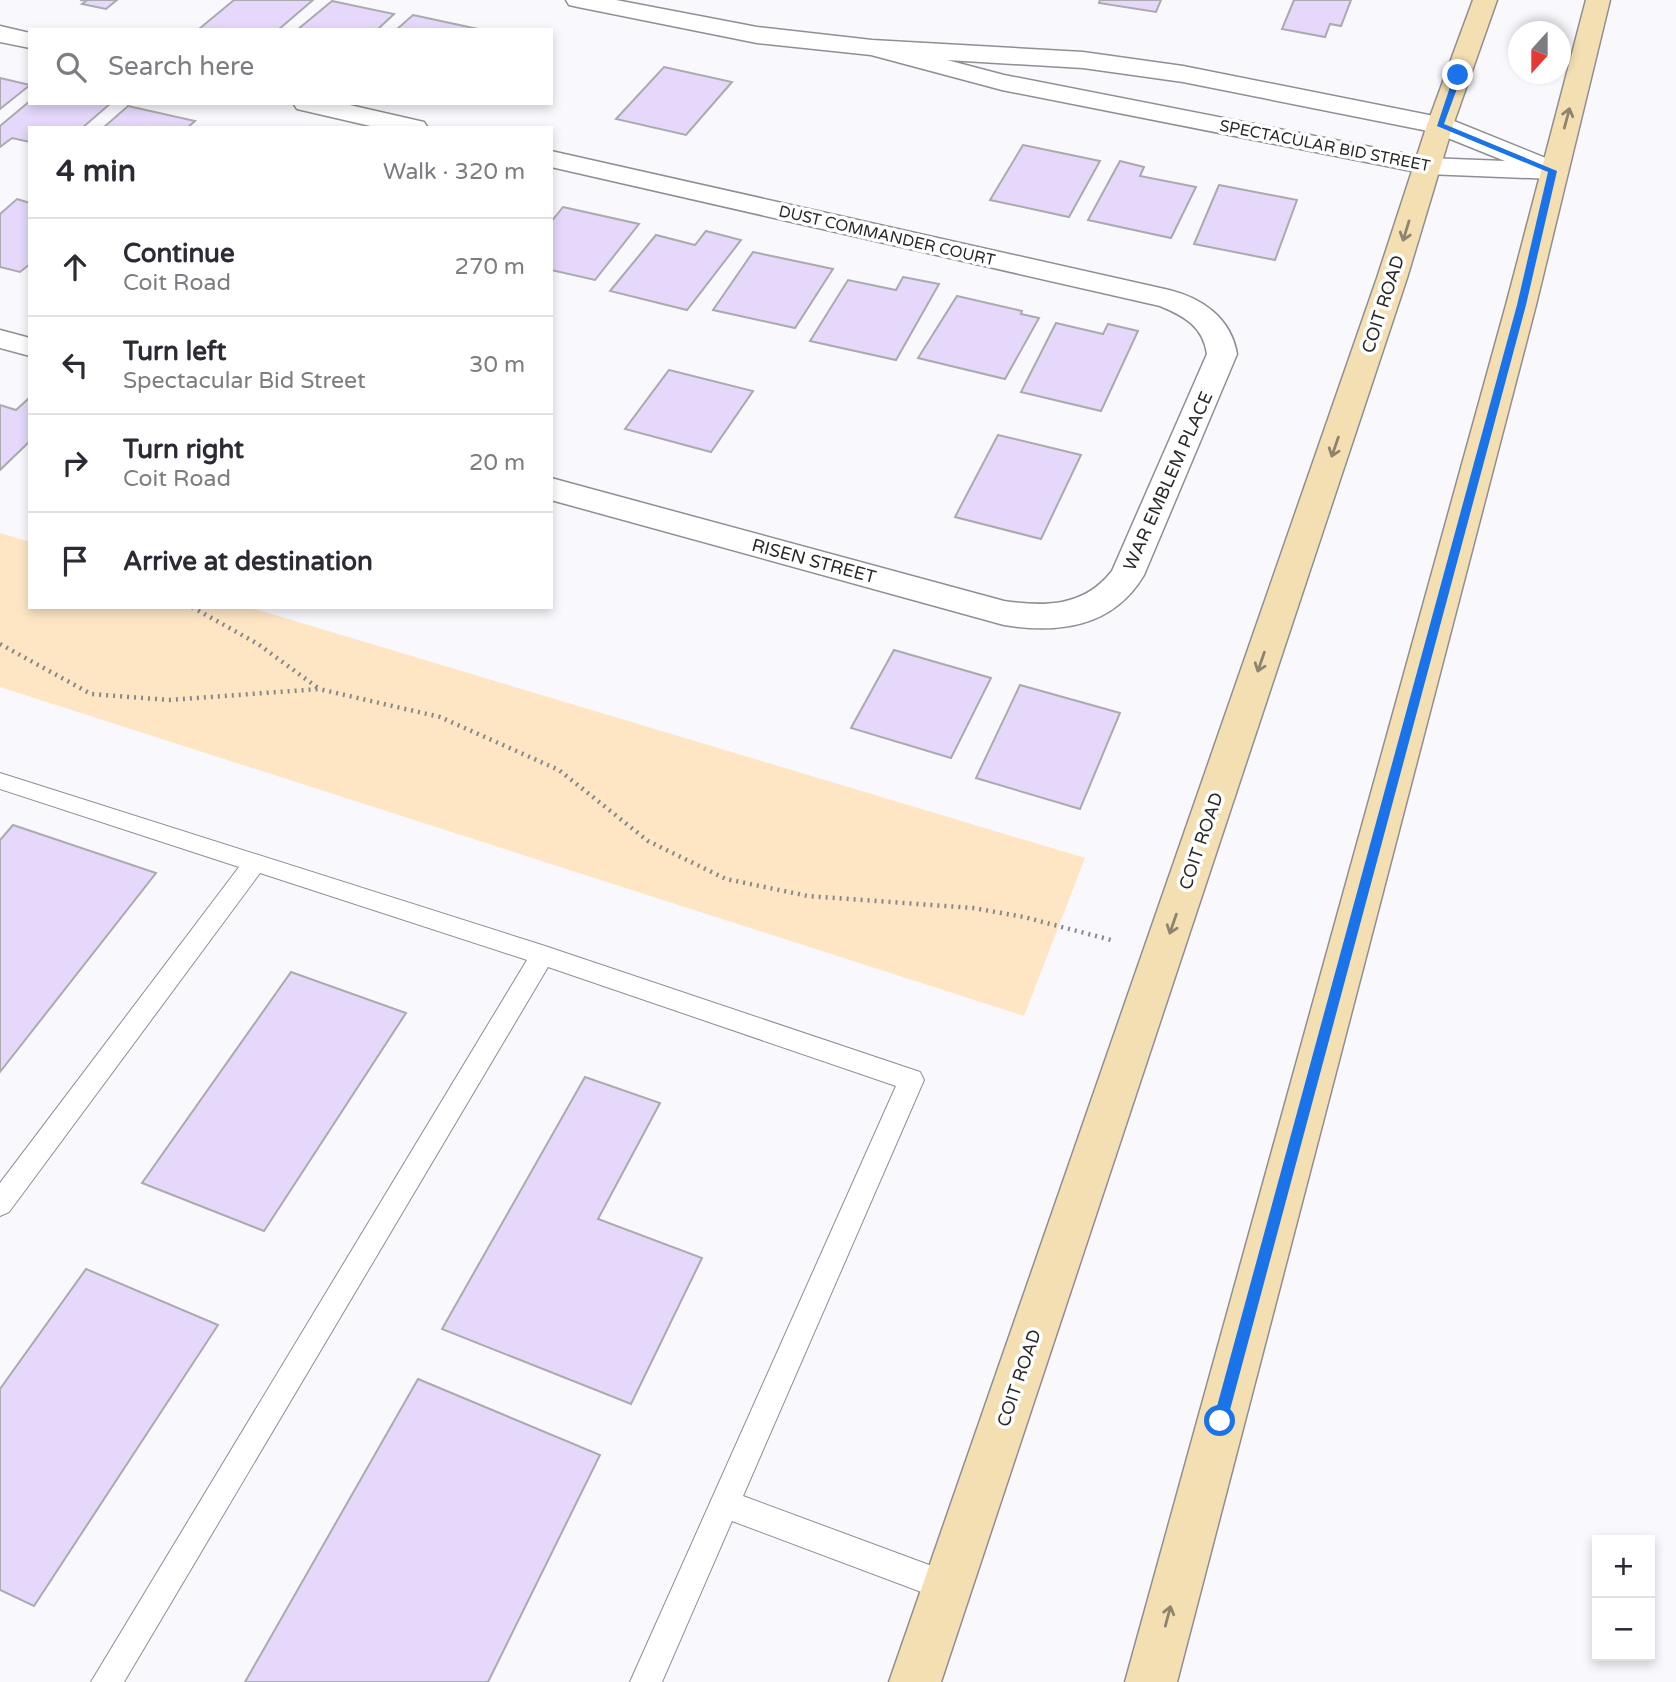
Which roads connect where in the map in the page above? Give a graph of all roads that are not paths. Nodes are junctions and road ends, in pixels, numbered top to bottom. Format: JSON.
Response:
{"nodes":[{"id":1,"x":578,"y":0,"type":"edge"},
{"id":2,"x":1485,"y":0,"type":"edge"},
{"id":3,"x":1598,"y":0,"type":"edge"},
{"id":4,"x":0,"y":34,"type":"edge"},
{"id":5,"x":28,"y":41,"type":"edge"},
{"id":6,"x":873,"y":48,"type":"junction"},
{"id":7,"x":315,"y":105,"type":"edge"},
{"id":8,"x":1440,"y":125,"type":"junction"},
{"id":9,"x":406,"y":126,"type":"edge"},
{"id":10,"x":553,"y":159,"type":"edge"},
{"id":11,"x":1427,"y":166,"type":"junction"},
{"id":12,"x":1553,"y":171,"type":"junction"},
{"id":13,"x":1214,"y":328,"type":"joint"},
{"id":14,"x":0,"y":339,"type":"edge"},
{"id":15,"x":28,"y":346,"type":"edge"},
{"id":16,"x":553,"y":490,"type":"edge"},
{"id":17,"x":1078,"y":612,"type":"joint"},
{"id":18,"x":0,"y":781,"type":"edge"},
{"id":19,"x":254,"y":864,"type":"junction"},
{"id":20,"x":542,"y":955,"type":"junction"},
{"id":21,"x":0,"y":1204,"type":"edge"},
{"id":22,"x":724,"y":1504,"type":"junction"},
{"id":23,"x":948,"y":1587,"type":"junction"},
{"id":24,"x":107,"y":1682,"type":"edge"},
{"id":25,"x":646,"y":1682,"type":"edge"},
{"id":26,"x":915,"y":1682,"type":"edge"},
{"id":27,"x":1151,"y":1682,"type":"edge"}],
"edges":[{"from":1,"to":6,"type":"street","name":"SPECTACULAR BID STREET"},
{"from":2,"to":8,"type":"main road","name":"COIT ROAD"},
{"from":12,"to":3,"type":"main road","one_way":true},
{"from":4,"to":5,"type":"street"},
{"from":6,"to":8,"type":"street","name":"SPECTACULAR BID STREET"},
{"from":6,"to":11,"type":"street","name":"SPECTACULAR BID STREET"},
{"from":7,"to":9,"type":"street"},
{"from":8,"to":11,"type":"main road","name":"COIT ROAD"},
{"from":8,"to":12,"type":"street","name":"SPECTACULAR BID STREET"},
{"from":10,"to":13,"type":"street","name":"DUST COMMANDER COURT"},
{"from":11,"to":12,"type":"street","name":"SPECTACULAR BID STREET"},
{"from":11,"to":23,"type":"main road","name":"COIT ROAD","one_way":true},
{"from":27,"to":12,"type":"main road","one_way":true},
{"from":13,"to":17,"type":"street","name":"WAR EMBLEM PLACE"},
{"from":14,"to":15,"type":"street"},
{"from":16,"to":17,"type":"street","name":"RISEN STREET"},
{"from":18,"to":19,"type":"lane"},
{"from":19,"to":20,"type":"lane"},
{"from":19,"to":21,"type":"lane"},
{"from":20,"to":22,"type":"lane"},
{"from":20,"to":24,"type":"lane"},
{"from":22,"to":23,"type":"lane"},
{"from":22,"to":25,"type":"lane"},
{"from":23,"to":26,"type":"main road","name":"COIT ROAD"}]}
